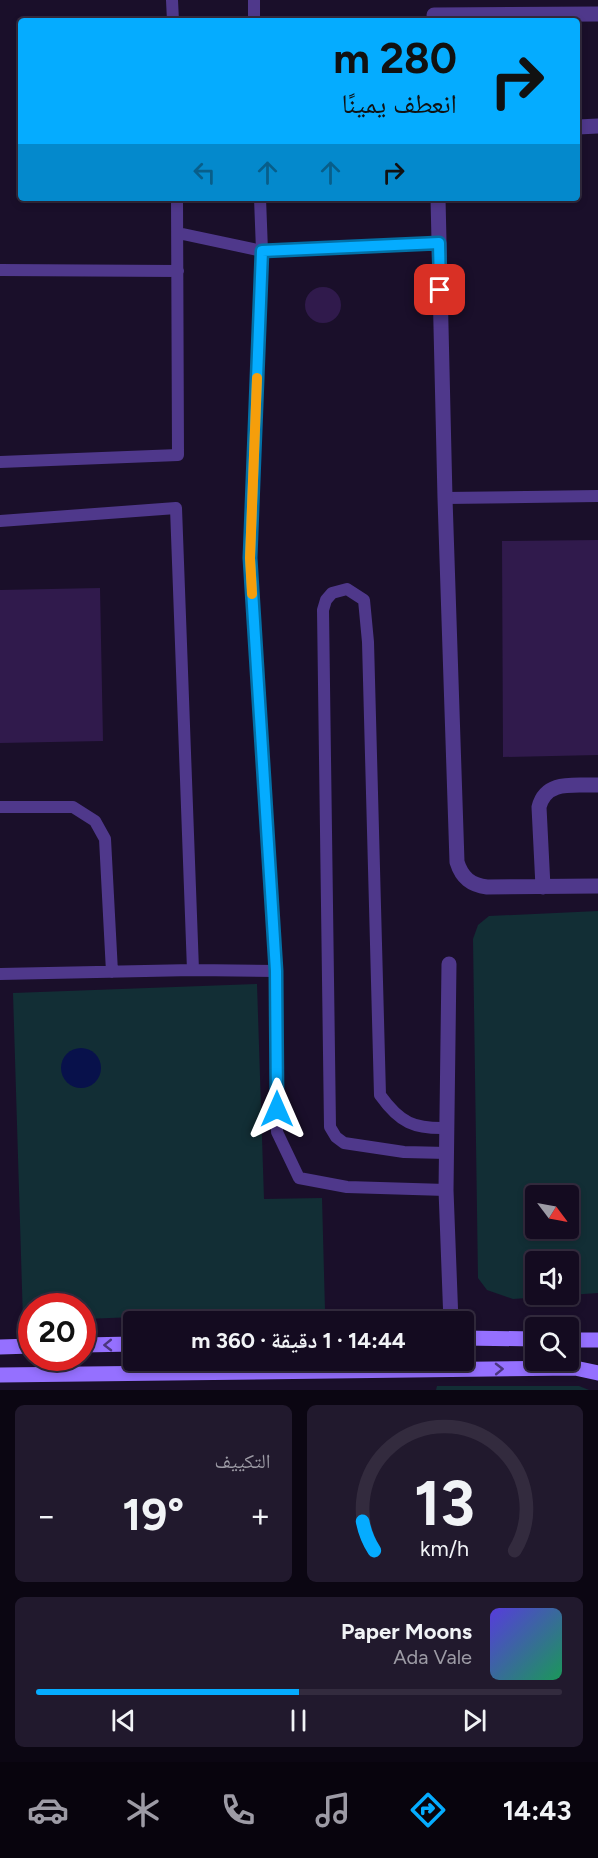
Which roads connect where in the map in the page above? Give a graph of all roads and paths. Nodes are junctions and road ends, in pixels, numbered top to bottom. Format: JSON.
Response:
{"nodes":[{"id":1,"x":172,"y":0,"type":"edge"},
{"id":2,"x":254,"y":0,"type":"edge"},
{"id":3,"x":434,"y":12,"type":"edge"},
{"id":4,"x":598,"y":14,"type":"edge"},
{"id":5,"x":173,"y":18,"type":"edge"},
{"id":6,"x":254,"y":18,"type":"edge"},
{"id":7,"x":598,"y":126,"type":"edge"},
{"id":8,"x":580,"y":127,"type":"edge"},
{"id":9,"x":177,"y":201,"type":"edge"},
{"id":10,"x":260,"y":201,"type":"edge"},
{"id":11,"x":438,"y":201,"type":"edge"},
{"id":12,"x":178,"y":233,"type":"junction"},
{"id":13,"x":439,"y":243,"type":"junction"},
{"id":14,"x":262,"y":251,"type":"junction"},
{"id":15,"x":0,"y":270,"type":"edge"},
{"id":16,"x":178,"y":271,"type":"junction"},
{"id":17,"x":0,"y":462,"type":"edge"},
{"id":18,"x":598,"y":496,"type":"edge"},
{"id":19,"x":445,"y":498,"type":"junction"},
{"id":20,"x":0,"y":521,"type":"edge"},
{"id":21,"x":598,"y":785,"type":"edge"},
{"id":22,"x":0,"y":807,"type":"edge"},
{"id":23,"x":598,"y":886,"type":"edge"},
{"id":24,"x":543,"y":887,"type":"junction"},
{"id":25,"x":449,"y":964,"type":"dead end"},
{"id":26,"x":193,"y":970,"type":"junction"},
{"id":27,"x":276,"y":971,"type":"junction"},
{"id":28,"x":112,"y":972,"type":"junction"},
{"id":29,"x":0,"y":974,"type":"edge"},
{"id":30,"x":447,"y":1128,"type":"junction"},
{"id":31,"x":447,"y":1153,"type":"junction"},
{"id":32,"x":446,"y":1190,"type":"junction"},
{"id":33,"x":451,"y":1311,"type":"edge"},
{"id":34,"x":474,"y":1338,"type":"edge"},
{"id":35,"x":525,"y":1339,"type":"edge"},
{"id":36,"x":579,"y":1340,"type":"edge"},
{"id":37,"x":598,"y":1340,"type":"edge"},
{"id":38,"x":123,"y":1344,"type":"edge"},
{"id":39,"x":96,"y":1345,"type":"edge"},
{"id":40,"x":18,"y":1346,"type":"edge"},
{"id":41,"x":0,"y":1347,"type":"edge"},
{"id":42,"x":598,"y":1372,"type":"edge"},
{"id":43,"x":0,"y":1375,"type":"edge"}],
"edges":[{"from":1,"to":5,"type":"lane"},
{"from":2,"to":6,"type":"lane"},
{"from":3,"to":4,"type":"street"},
{"from":7,"to":8,"type":"street"},
{"from":9,"to":12,"type":"lane"},
{"from":10,"to":14,"type":"lane"},
{"from":11,"to":13,"type":"street"},
{"from":12,"to":14,"type":"lane"},
{"from":12,"to":16,"type":"lane"},
{"from":13,"to":14,"type":"lane"},
{"from":13,"to":19,"type":"street"},
{"from":14,"to":27,"type":"lane"},
{"from":15,"to":16,"type":"lane"},
{"from":16,"to":17,"type":"lane"},
{"from":18,"to":19,"type":"lane"},
{"from":19,"to":24,"type":"street"},
{"from":20,"to":26,"type":"lane"},
{"from":21,"to":24,"type":"street"},
{"from":22,"to":28,"type":"lane"},
{"from":23,"to":24,"type":"street"},
{"from":25,"to":30,"type":"street"},
{"from":26,"to":27,"type":"lane"},
{"from":26,"to":28,"type":"lane"},
{"from":27,"to":32,"type":"lane"},
{"from":28,"to":29,"type":"lane"},
{"from":30,"to":31,"type":"street"},
{"from":30,"to":31,"type":"lane"},
{"from":31,"to":32,"type":"street"},
{"from":32,"to":33,"type":"street"},
{"from":34,"to":35,"type":"main road"},
{"from":36,"to":37,"type":"main road"},
{"from":38,"to":39,"type":"main road","one_way":true},
{"from":40,"to":41,"type":"main road"},
{"from":43,"to":42,"type":"main road","one_way":true}]}
